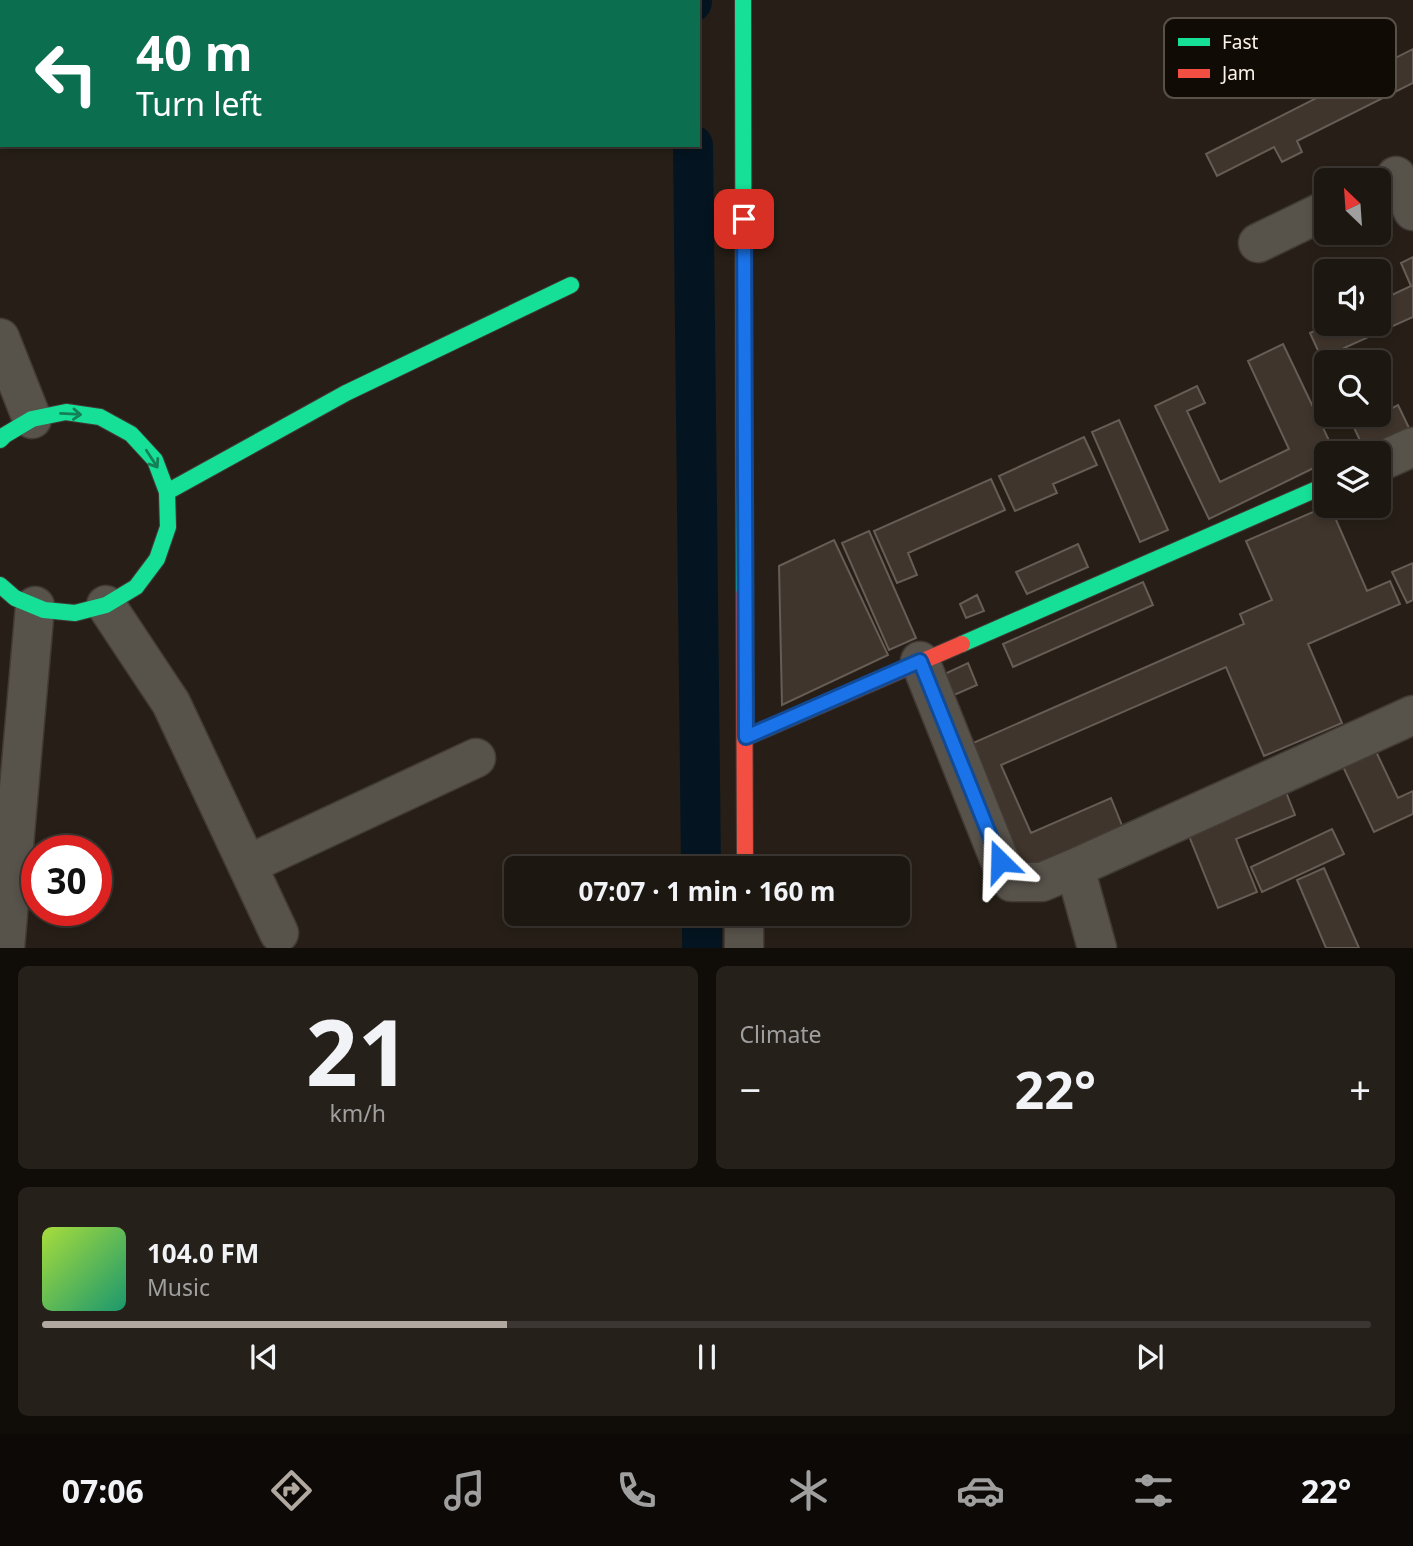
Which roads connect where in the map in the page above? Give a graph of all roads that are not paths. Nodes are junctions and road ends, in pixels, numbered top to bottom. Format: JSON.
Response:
{"nodes":[{"id":1,"x":743,"y":0,"type":"edge"},
{"id":2,"x":1396,"y":176,"type":"edge"},
{"id":3,"x":1413,"y":211,"type":"edge"},
{"id":4,"x":1314,"y":216,"type":"edge"},
{"id":5,"x":1258,"y":243,"type":"dead end"},
{"id":6,"x":571,"y":285,"type":"dead end"},
{"id":7,"x":0,"y":338,"type":"edge"},
{"id":8,"x":32,"y":419,"type":"junction"},
{"id":9,"x":0,"y":440,"type":"edge"},
{"id":10,"x":1413,"y":447,"type":"edge"},
{"id":11,"x":1391,"y":457,"type":"edge"},
{"id":12,"x":1314,"y":490,"type":"edge"},
{"id":13,"x":167,"y":492,"type":"junction"},
{"id":14,"x":17,"y":596,"type":"edge"},
{"id":15,"x":106,"y":605,"type":"junction"},
{"id":16,"x":920,"y":661,"type":"junction"},
{"id":17,"x":0,"y":708,"type":"edge"},
{"id":18,"x":1413,"y":715,"type":"edge"},
{"id":19,"x":746,"y":737,"type":"junction"},
{"id":20,"x":476,"y":758,"type":"dead end"},
{"id":21,"x":745,"y":856,"type":"edge"},
{"id":22,"x":247,"y":864,"type":"junction"},
{"id":23,"x":1075,"y":868,"type":"junction"},
{"id":24,"x":744,"y":926,"type":"edge"},
{"id":25,"x":279,"y":933,"type":"dead end"},
{"id":26,"x":5,"y":947,"type":"edge"},
{"id":27,"x":744,"y":947,"type":"edge"},
{"id":28,"x":1097,"y":947,"type":"edge"}],
"edges":[{"from":1,"to":19,"type":"street"},
{"from":2,"to":3,"type":"street"},
{"from":4,"to":5,"type":"street"},
{"from":6,"to":13,"type":"street"},
{"from":7,"to":8,"type":"street"},
{"from":8,"to":9,"type":"street"},
{"from":8,"to":13,"type":"street","one_way":true},
{"from":10,"to":11,"type":"street"},
{"from":12,"to":16,"type":"street"},
{"from":13,"to":15,"type":"street"},
{"from":14,"to":15,"type":"street"},
{"from":14,"to":17,"type":"street"},
{"from":14,"to":26,"type":"street"},
{"from":15,"to":22,"type":"street"},
{"from":16,"to":19,"type":"street"},
{"from":16,"to":23,"type":"street"},
{"from":18,"to":23,"type":"street"},
{"from":19,"to":21,"type":"street"},
{"from":20,"to":22,"type":"street"},
{"from":22,"to":25,"type":"street"},
{"from":23,"to":28,"type":"street"},
{"from":24,"to":27,"type":"street"}]}
